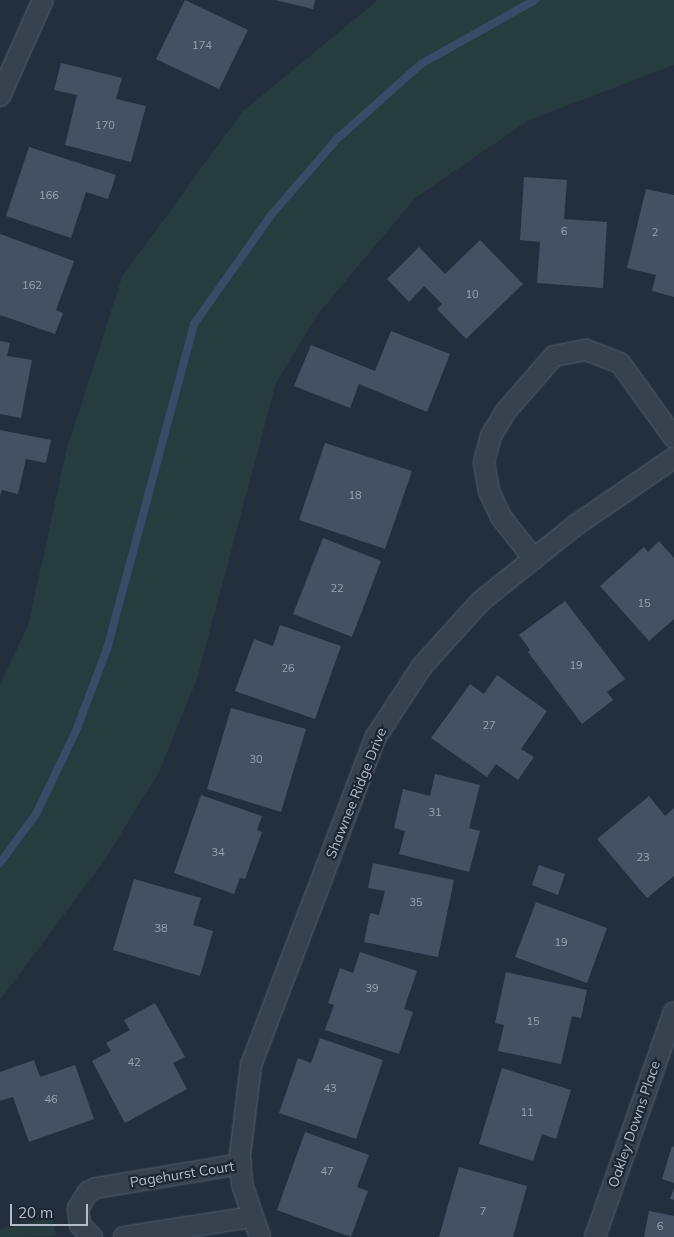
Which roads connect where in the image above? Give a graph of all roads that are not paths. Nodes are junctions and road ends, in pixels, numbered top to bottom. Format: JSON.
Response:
{"nodes":[{"id":1,"x":43,"y":0,"type":"edge"},
{"id":2,"x":0,"y":96,"type":"edge"},
{"id":3,"x":674,"y":438,"type":"edge"},
{"id":4,"x":674,"y":458,"type":"edge"},
{"id":5,"x":534,"y":559,"type":"junction"},
{"id":6,"x":674,"y":1012,"type":"edge"},
{"id":7,"x":241,"y":1174,"type":"junction"},
{"id":8,"x":252,"y":1217,"type":"junction"},
{"id":9,"x":92,"y":1237,"type":"edge"},
{"id":10,"x":124,"y":1237,"type":"edge"},
{"id":11,"x":260,"y":1237,"type":"edge"},
{"id":12,"x":595,"y":1237,"type":"edge"}],
"edges":[{"from":1,"to":2,"type":"street"},
{"from":3,"to":5,"type":"street"},
{"from":4,"to":5,"type":"street","name":"Shawnee Ridge Drive"},
{"from":5,"to":7,"type":"street","name":"Shawnee Ridge Drive"},
{"from":6,"to":12,"type":"street","name":"Oakley Downs Place"},
{"from":7,"to":8,"type":"street","name":"Shawnee Ridge Drive"},
{"from":7,"to":9,"type":"street","name":"Pagehurst Court"},
{"from":8,"to":10,"type":"street"},
{"from":8,"to":11,"type":"street","name":"Shawnee Ridge Drive"}]}
